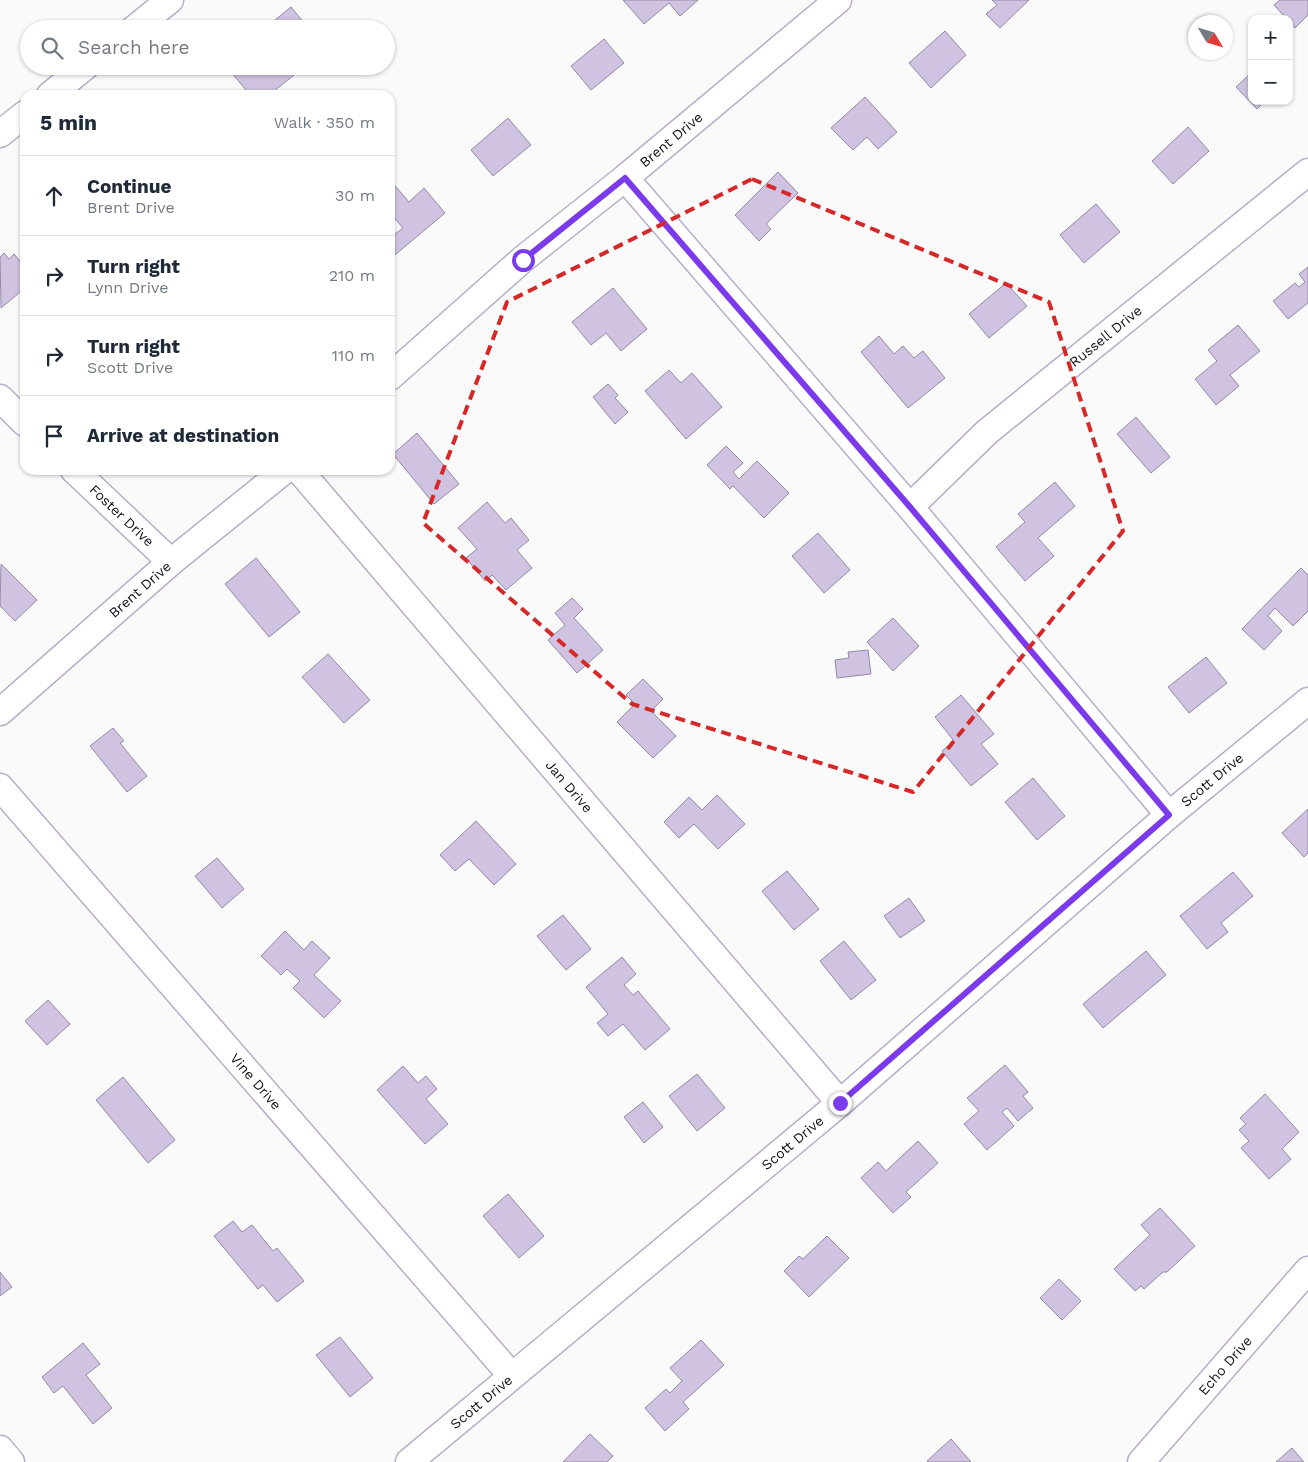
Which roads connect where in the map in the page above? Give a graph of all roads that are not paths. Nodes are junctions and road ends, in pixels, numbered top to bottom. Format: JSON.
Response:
{"nodes":[{"id":1,"x":170,"y":0,"type":"edge"},
{"id":2,"x":838,"y":0,"type":"edge"},
{"id":3,"x":145,"y":20,"type":"edge"},
{"id":4,"x":75,"y":75,"type":"edge"},
{"id":5,"x":56,"y":90,"type":"edge"},
{"id":6,"x":20,"y":118,"type":"edge"},
{"id":7,"x":0,"y":134,"type":"edge"},
{"id":8,"x":1308,"y":172,"type":"edge"},
{"id":9,"x":625,"y":178,"type":"junction"},
{"id":10,"x":395,"y":373,"type":"edge"},
{"id":11,"x":0,"y":398,"type":"edge"},
{"id":12,"x":20,"y":418,"type":"edge"},
{"id":13,"x":79,"y":475,"type":"edge"},
{"id":14,"x":279,"y":475,"type":"edge"},
{"id":15,"x":303,"y":475,"type":"edge"},
{"id":16,"x":910,"y":507,"type":"junction"},
{"id":17,"x":171,"y":562,"type":"junction"},
{"id":18,"x":1308,"y":701,"type":"edge"},
{"id":19,"x":0,"y":712,"type":"edge"},
{"id":20,"x":0,"y":787,"type":"edge"},
{"id":21,"x":1169,"y":815,"type":"junction"},
{"id":22,"x":840,"y":1103,"type":"junction"},
{"id":23,"x":1308,"y":1270,"type":"edge"},
{"id":24,"x":511,"y":1375,"type":"junction"},
{"id":25,"x":0,"y":1449,"type":"edge"},
{"id":26,"x":11,"y":1462,"type":"edge"},
{"id":27,"x":409,"y":1462,"type":"edge"},
{"id":28,"x":1141,"y":1462,"type":"edge"}],
"edges":[{"from":1,"to":3,"type":"street"},
{"from":2,"to":9,"type":"street","name":"Brent Drive"},
{"from":4,"to":5,"type":"street"},
{"from":6,"to":7,"type":"street"},
{"from":8,"to":16,"type":"street","name":"Russell Drive"},
{"from":9,"to":10,"type":"street","name":"Brent Drive"},
{"from":9,"to":16,"type":"street"},
{"from":11,"to":12,"type":"street"},
{"from":13,"to":17,"type":"street","name":"Foster Drive"},
{"from":14,"to":17,"type":"street","name":"Brent Drive"},
{"from":15,"to":22,"type":"street","name":"Jan Drive"},
{"from":16,"to":21,"type":"street"},
{"from":17,"to":19,"type":"street","name":"Brent Drive"},
{"from":18,"to":21,"type":"street","name":"Scott Drive"},
{"from":20,"to":24,"type":"street","name":"Vine Drive"},
{"from":21,"to":22,"type":"street","name":"Scott Drive"},
{"from":22,"to":24,"type":"street","name":"Scott Drive"},
{"from":23,"to":28,"type":"street","name":"Echo Drive"},
{"from":24,"to":27,"type":"street","name":"Scott Drive"},
{"from":25,"to":26,"type":"street"}]}
